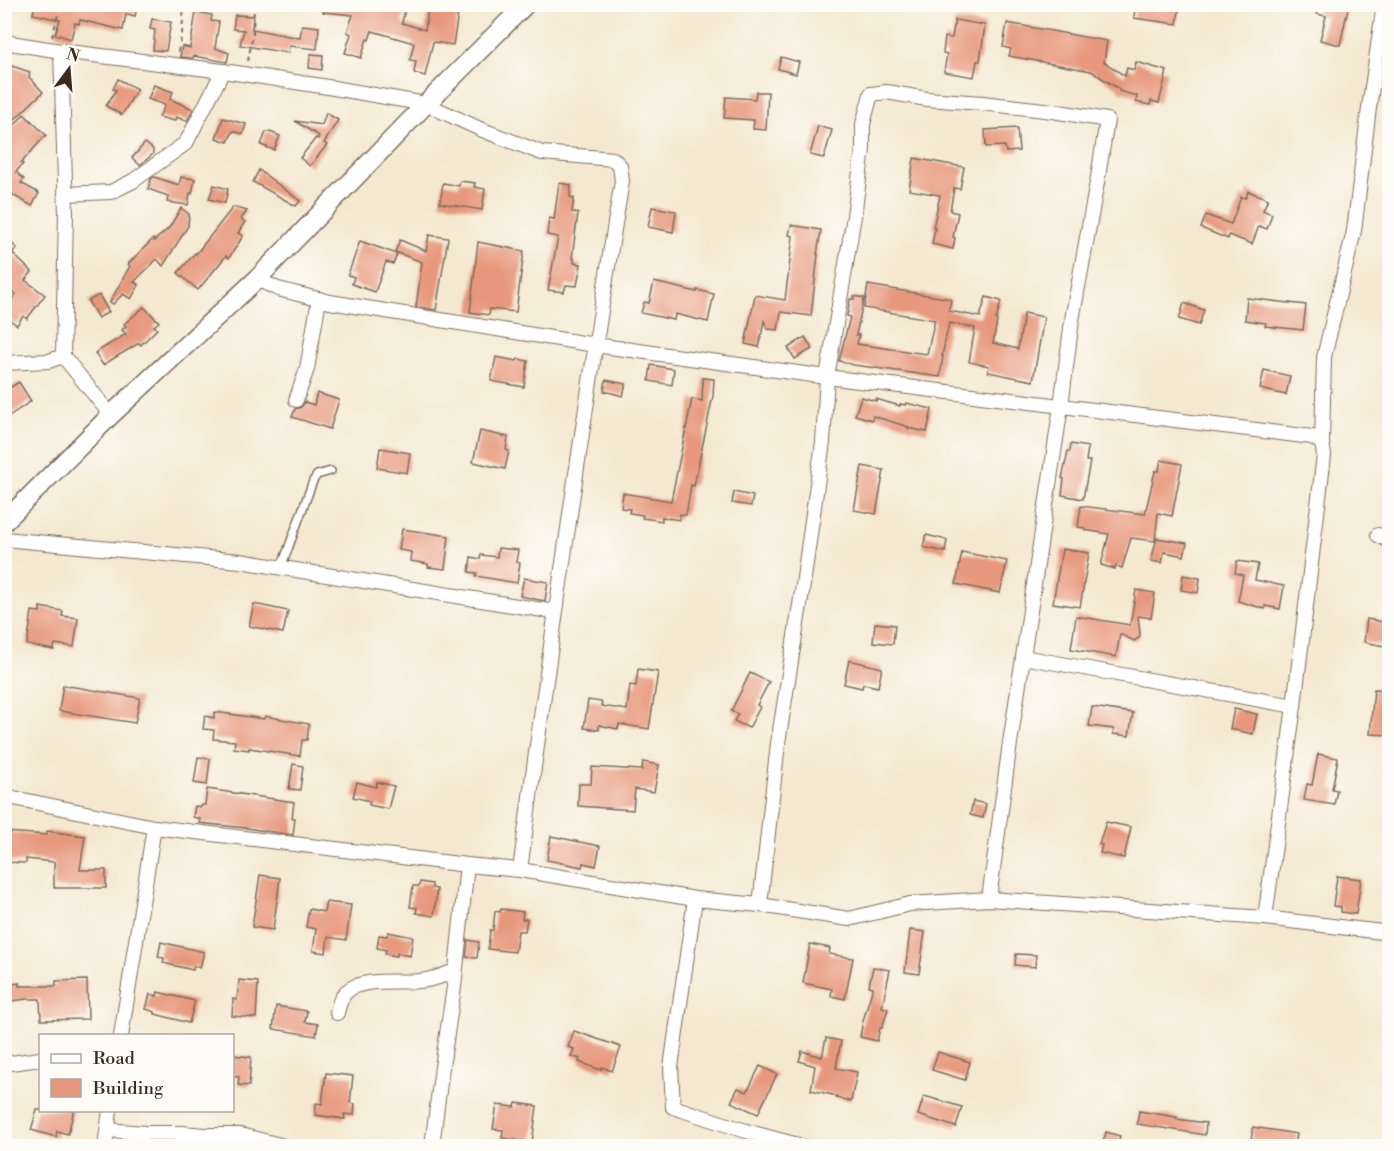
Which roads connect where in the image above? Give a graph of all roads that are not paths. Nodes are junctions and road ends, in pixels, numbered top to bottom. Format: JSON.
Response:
{"nodes":[{"id":1,"x":526,"y":4,"type":"edge"},
{"id":2,"x":1384,"y":4,"type":"edge"},
{"id":3,"x":4,"y":42,"type":"edge"},
{"id":4,"x":55,"y":50,"type":"junction"},
{"id":5,"x":223,"y":71,"type":"junction"},
{"id":6,"x":426,"y":104,"type":"junction"},
{"id":7,"x":65,"y":194,"type":"junction"},
{"id":8,"x":257,"y":279,"type":"junction"},
{"id":9,"x":319,"y":299,"type":"junction"},
{"id":10,"x":595,"y":345,"type":"junction"},
{"id":11,"x":63,"y":356,"type":"junction"},
{"id":12,"x":4,"y":363,"type":"edge"},
{"id":13,"x":827,"y":377,"type":"junction"},
{"id":14,"x":296,"y":400,"type":"dead end"},
{"id":15,"x":1061,"y":406,"type":"junction"},
{"id":16,"x":111,"y":415,"type":"junction"},
{"id":17,"x":1322,"y":443,"type":"junction"},
{"id":18,"x":331,"y":471,"type":"dead end"},
{"id":19,"x":4,"y":522,"type":"edge"},
{"id":20,"x":4,"y":539,"type":"edge"},
{"id":21,"x":280,"y":568,"type":"junction"},
{"id":22,"x":555,"y":612,"type":"junction"},
{"id":23,"x":1023,"y":657,"type":"junction"},
{"id":24,"x":1294,"y":706,"type":"junction"},
{"id":25,"x":4,"y":796,"type":"edge"},
{"id":26,"x":154,"y":827,"type":"junction"},
{"id":27,"x":467,"y":866,"type":"junction"},
{"id":28,"x":520,"y":870,"type":"junction"},
{"id":29,"x":695,"y":899,"type":"junction"},
{"id":30,"x":988,"y":899,"type":"junction"},
{"id":31,"x":760,"y":905,"type":"junction"},
{"id":32,"x":1265,"y":918,"type":"junction"},
{"id":33,"x":1389,"y":933,"type":"edge"},
{"id":34,"x":455,"y":971,"type":"junction"},
{"id":35,"x":338,"y":1013,"type":"dead end"},
{"id":36,"x":121,"y":1034,"type":"edge"},
{"id":37,"x":39,"y":1059,"type":"edge"},
{"id":38,"x":4,"y":1064,"type":"edge"},
{"id":39,"x":110,"y":1112,"type":"edge"},
{"id":40,"x":108,"y":1130,"type":"junction"},
{"id":41,"x":105,"y":1146,"type":"edge"},
{"id":42,"x":284,"y":1146,"type":"edge"},
{"id":43,"x":432,"y":1146,"type":"edge"},
{"id":44,"x":802,"y":1146,"type":"edge"}],
"edges":[{"from":1,"to":6,"type":"street"},
{"from":2,"to":17,"type":"street"},
{"from":3,"to":4,"type":"street"},
{"from":4,"to":5,"type":"street"},
{"from":4,"to":7,"type":"street"},
{"from":5,"to":6,"type":"street"},
{"from":5,"to":7,"type":"street"},
{"from":6,"to":8,"type":"street"},
{"from":6,"to":10,"type":"street"},
{"from":7,"to":11,"type":"street"},
{"from":8,"to":9,"type":"street"},
{"from":8,"to":16,"type":"street"},
{"from":9,"to":10,"type":"street"},
{"from":9,"to":14,"type":"street"},
{"from":10,"to":13,"type":"street"},
{"from":10,"to":22,"type":"street"},
{"from":11,"to":12,"type":"street"},
{"from":11,"to":16,"type":"street"},
{"from":13,"to":15,"type":"street"},
{"from":13,"to":15,"type":"street"},
{"from":13,"to":31,"type":"street"},
{"from":15,"to":17,"type":"street"},
{"from":15,"to":23,"type":"street"},
{"from":16,"to":19,"type":"street"},
{"from":17,"to":24,"type":"street"},
{"from":18,"to":21,"type":"lane"},
{"from":20,"to":21,"type":"street"},
{"from":21,"to":22,"type":"street"},
{"from":22,"to":28,"type":"street"},
{"from":23,"to":24,"type":"street"},
{"from":23,"to":30,"type":"street"},
{"from":24,"to":32,"type":"street"},
{"from":25,"to":26,"type":"street"},
{"from":26,"to":27,"type":"street"},
{"from":26,"to":36,"type":"street"},
{"from":27,"to":28,"type":"street"},
{"from":27,"to":34,"type":"street"},
{"from":28,"to":29,"type":"street"},
{"from":29,"to":31,"type":"street"},
{"from":29,"to":44,"type":"street"},
{"from":30,"to":31,"type":"street"},
{"from":30,"to":32,"type":"street"},
{"from":32,"to":33,"type":"street"},
{"from":34,"to":35,"type":"street"},
{"from":34,"to":43,"type":"street"},
{"from":37,"to":38,"type":"street"},
{"from":39,"to":40,"type":"street"},
{"from":40,"to":41,"type":"street"},
{"from":40,"to":42,"type":"street"}]}
